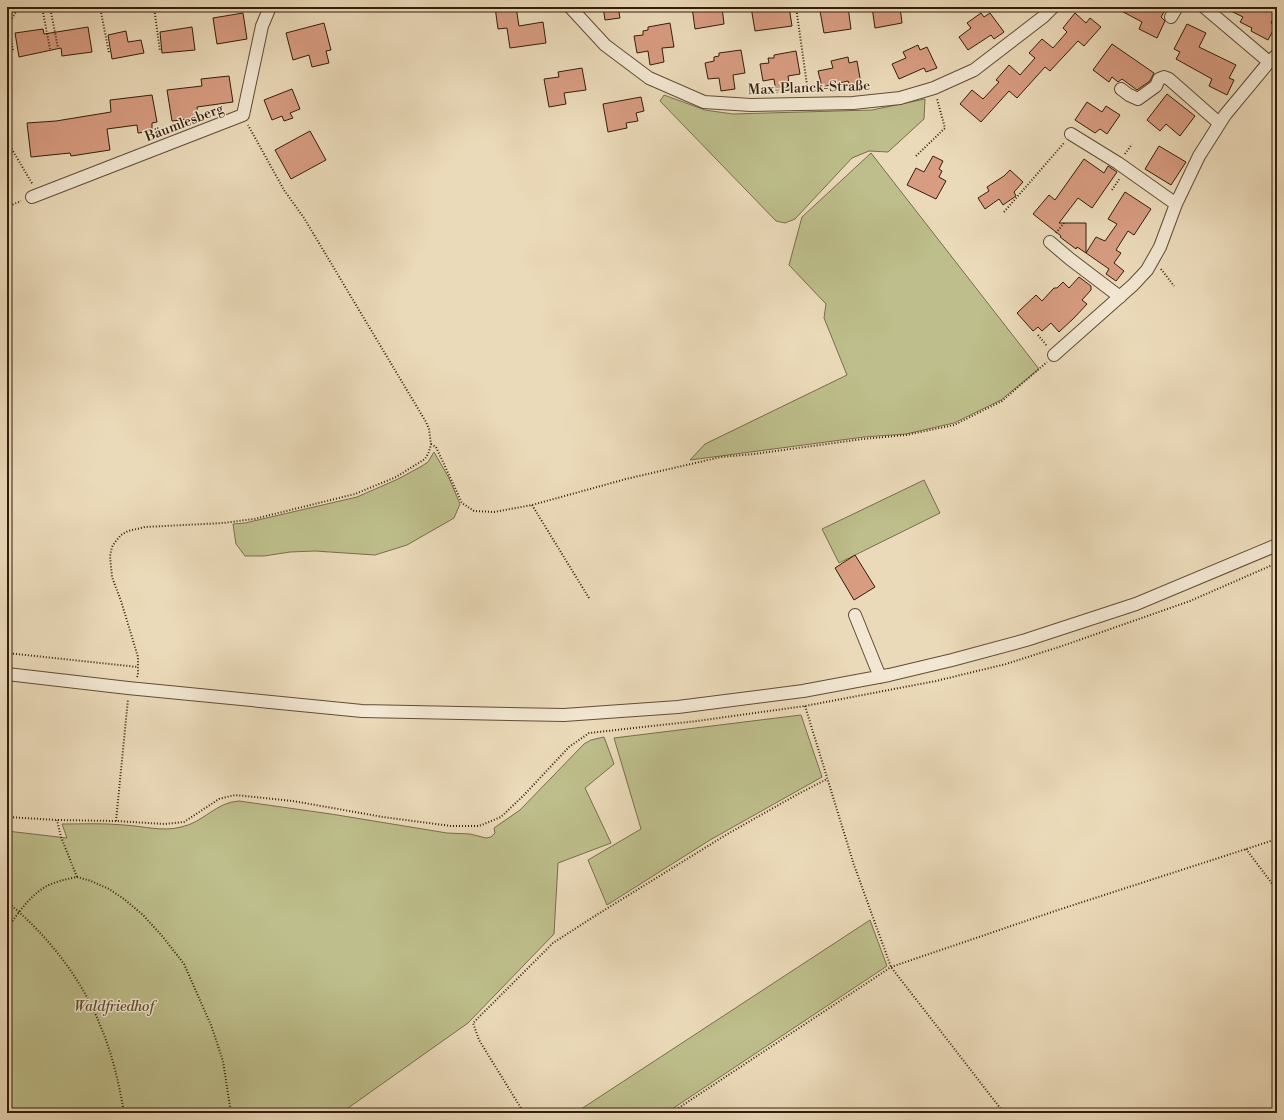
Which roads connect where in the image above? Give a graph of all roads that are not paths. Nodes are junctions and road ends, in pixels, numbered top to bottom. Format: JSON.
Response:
{"nodes":[{"id":1,"x":270,"y":7,"type":"edge"},
{"id":2,"x":570,"y":7,"type":"edge"},
{"id":3,"x":1053,"y":7,"type":"edge"},
{"id":4,"x":1204,"y":7,"type":"edge"},
{"id":5,"x":1273,"y":59,"type":"edge"},
{"id":6,"x":1121,"y":89,"type":"dead end"},
{"id":7,"x":1219,"y":123,"type":"junction"},
{"id":8,"x":1071,"y":134,"type":"road end"},
{"id":9,"x":35,"y":196,"type":"road end"},
{"id":10,"x":1176,"y":204,"type":"junction"},
{"id":11,"x":1050,"y":242,"type":"dead end"},
{"id":12,"x":1120,"y":297,"type":"junction"},
{"id":13,"x":1054,"y":355,"type":"road end"},
{"id":14,"x":1277,"y":545,"type":"edge"},
{"id":15,"x":855,"y":615,"type":"dead end"},
{"id":16,"x":7,"y":674,"type":"edge"},
{"id":17,"x":880,"y":677,"type":"junction"}],
"edges":[{"from":1,"to":9,"type":"street","name":"Bäumlesberg"},
{"from":2,"to":3,"type":"street","name":"Max-Planck-Straße"},
{"from":4,"to":5,"type":"street"},
{"from":5,"to":7,"type":"street"},
{"from":6,"to":7,"type":"street"},
{"from":7,"to":10,"type":"street"},
{"from":8,"to":10,"type":"street"},
{"from":10,"to":12,"type":"street"},
{"from":11,"to":12,"type":"street"},
{"from":12,"to":13,"type":"street"},
{"from":14,"to":17,"type":"street"},
{"from":15,"to":17,"type":"street"},
{"from":16,"to":17,"type":"street"}]}
